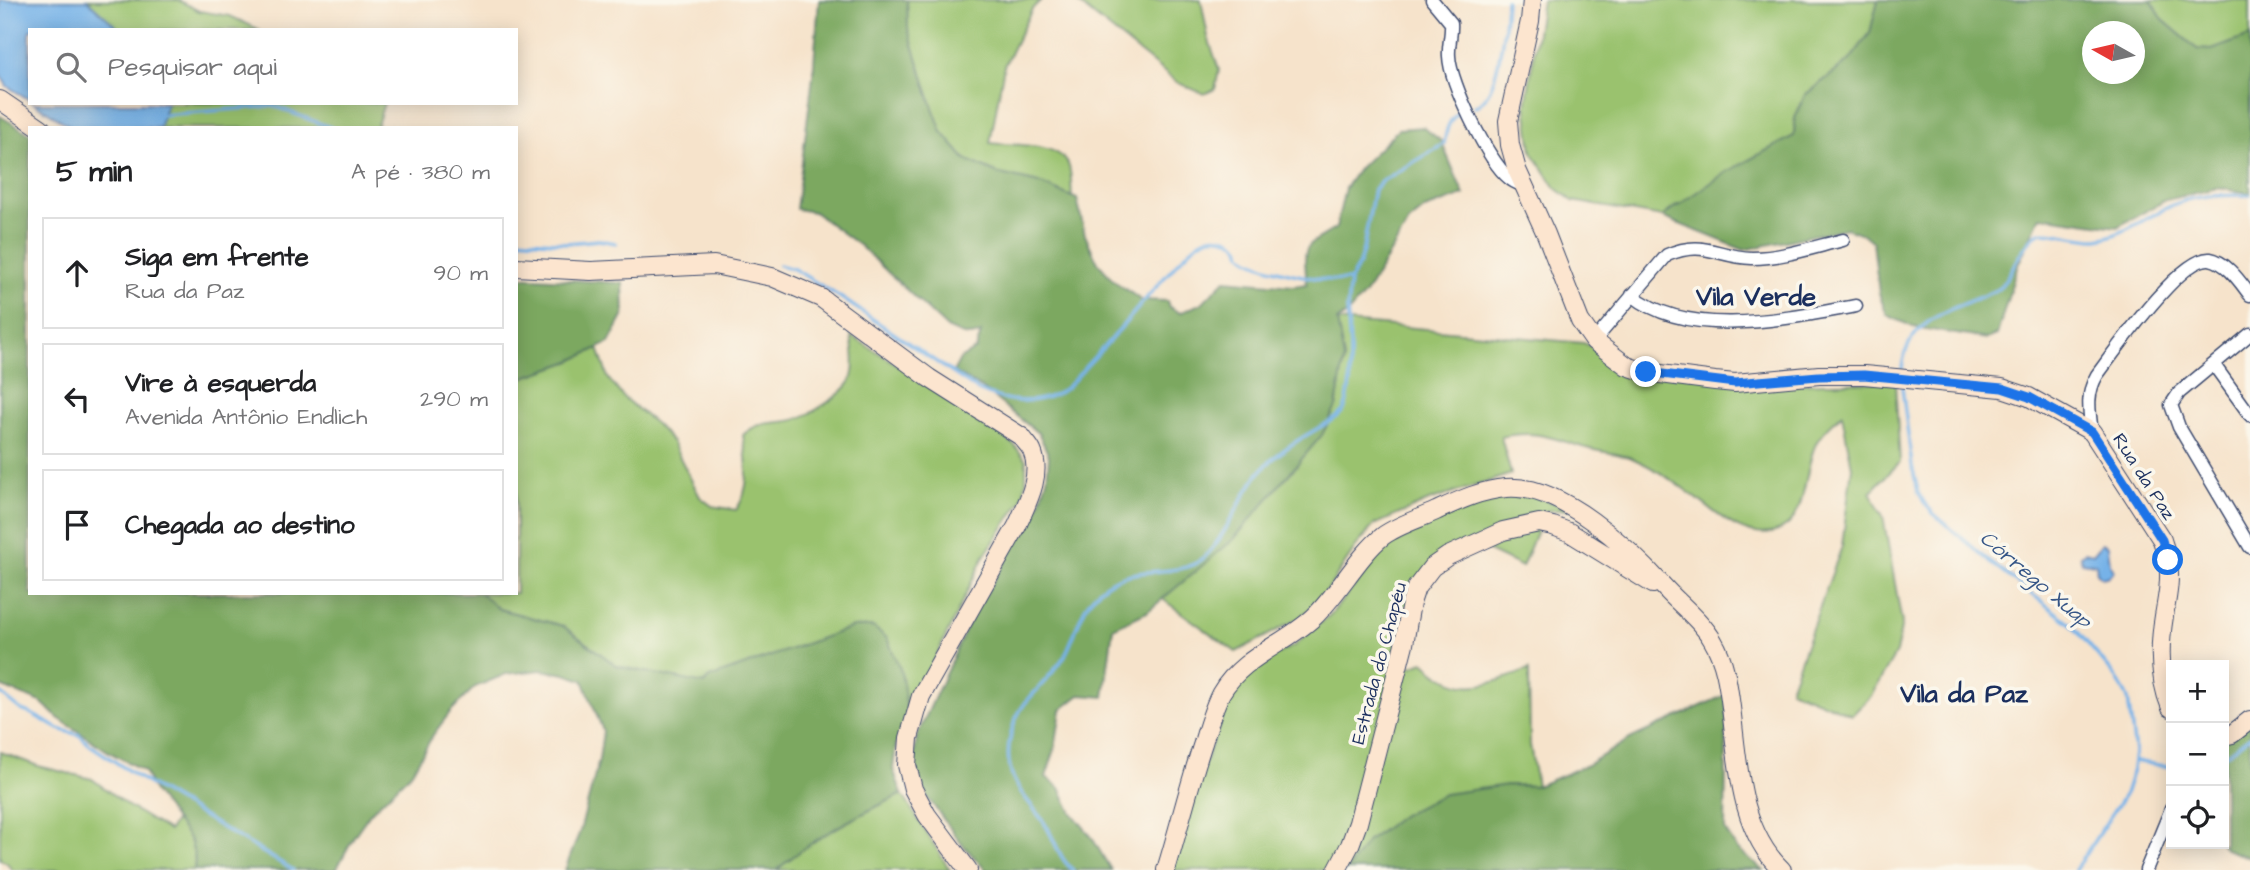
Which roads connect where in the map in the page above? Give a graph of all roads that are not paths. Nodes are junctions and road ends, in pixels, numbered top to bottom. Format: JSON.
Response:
{"nodes":[{"id":1,"x":1432,"y":0,"type":"edge"},
{"id":2,"x":1532,"y":0,"type":"edge"},
{"id":3,"x":0,"y":100,"type":"edge"},
{"id":4,"x":38,"y":126,"type":"edge"},
{"id":5,"x":1524,"y":186,"type":"junction"},
{"id":6,"x":1843,"y":240,"type":"dead end"},
{"id":7,"x":518,"y":267,"type":"edge"},
{"id":8,"x":1632,"y":295,"type":"junction"},
{"id":9,"x":2250,"y":295,"type":"edge"},
{"id":10,"x":1856,"y":306,"type":"dead end"},
{"id":11,"x":2250,"y":334,"type":"edge"},
{"id":12,"x":1594,"y":341,"type":"junction"},
{"id":13,"x":2214,"y":365,"type":"junction"},
{"id":14,"x":2250,"y":415,"type":"edge"},
{"id":15,"x":2092,"y":432,"type":"junction"},
{"id":16,"x":2250,"y":547,"type":"edge"},
{"id":17,"x":1674,"y":598,"type":"junction"},
{"id":18,"x":2166,"y":697,"type":"edge"},
{"id":19,"x":2250,"y":720,"type":"edge"},
{"id":20,"x":2229,"y":735,"type":"edge"},
{"id":21,"x":2166,"y":823,"type":"edge"},
{"id":22,"x":968,"y":870,"type":"edge"},
{"id":23,"x":1166,"y":870,"type":"edge"},
{"id":24,"x":1337,"y":870,"type":"edge"},
{"id":25,"x":1782,"y":870,"type":"edge"},
{"id":26,"x":2146,"y":870,"type":"edge"}],
"edges":[{"from":1,"to":5,"type":"street"},
{"from":2,"to":5,"type":"main road"},
{"from":3,"to":4,"type":"main road"},
{"from":5,"to":12,"type":"main road"},
{"from":6,"to":8,"type":"street"},
{"from":7,"to":22,"type":"main road"},
{"from":8,"to":10,"type":"street"},
{"from":8,"to":12,"type":"street"},
{"from":9,"to":15,"type":"street"},
{"from":11,"to":13,"type":"street"},
{"from":12,"to":15,"type":"main road"},
{"from":13,"to":14,"type":"street"},
{"from":13,"to":16,"type":"street"},
{"from":15,"to":18,"type":"main road","name":"Rua da Paz"},
{"from":17,"to":23,"type":"main road"},
{"from":17,"to":24,"type":"main road","name":"Estrada do Chapéu"},
{"from":17,"to":25,"type":"main road"},
{"from":19,"to":20,"type":"main road"},
{"from":21,"to":26,"type":"street"}]}
